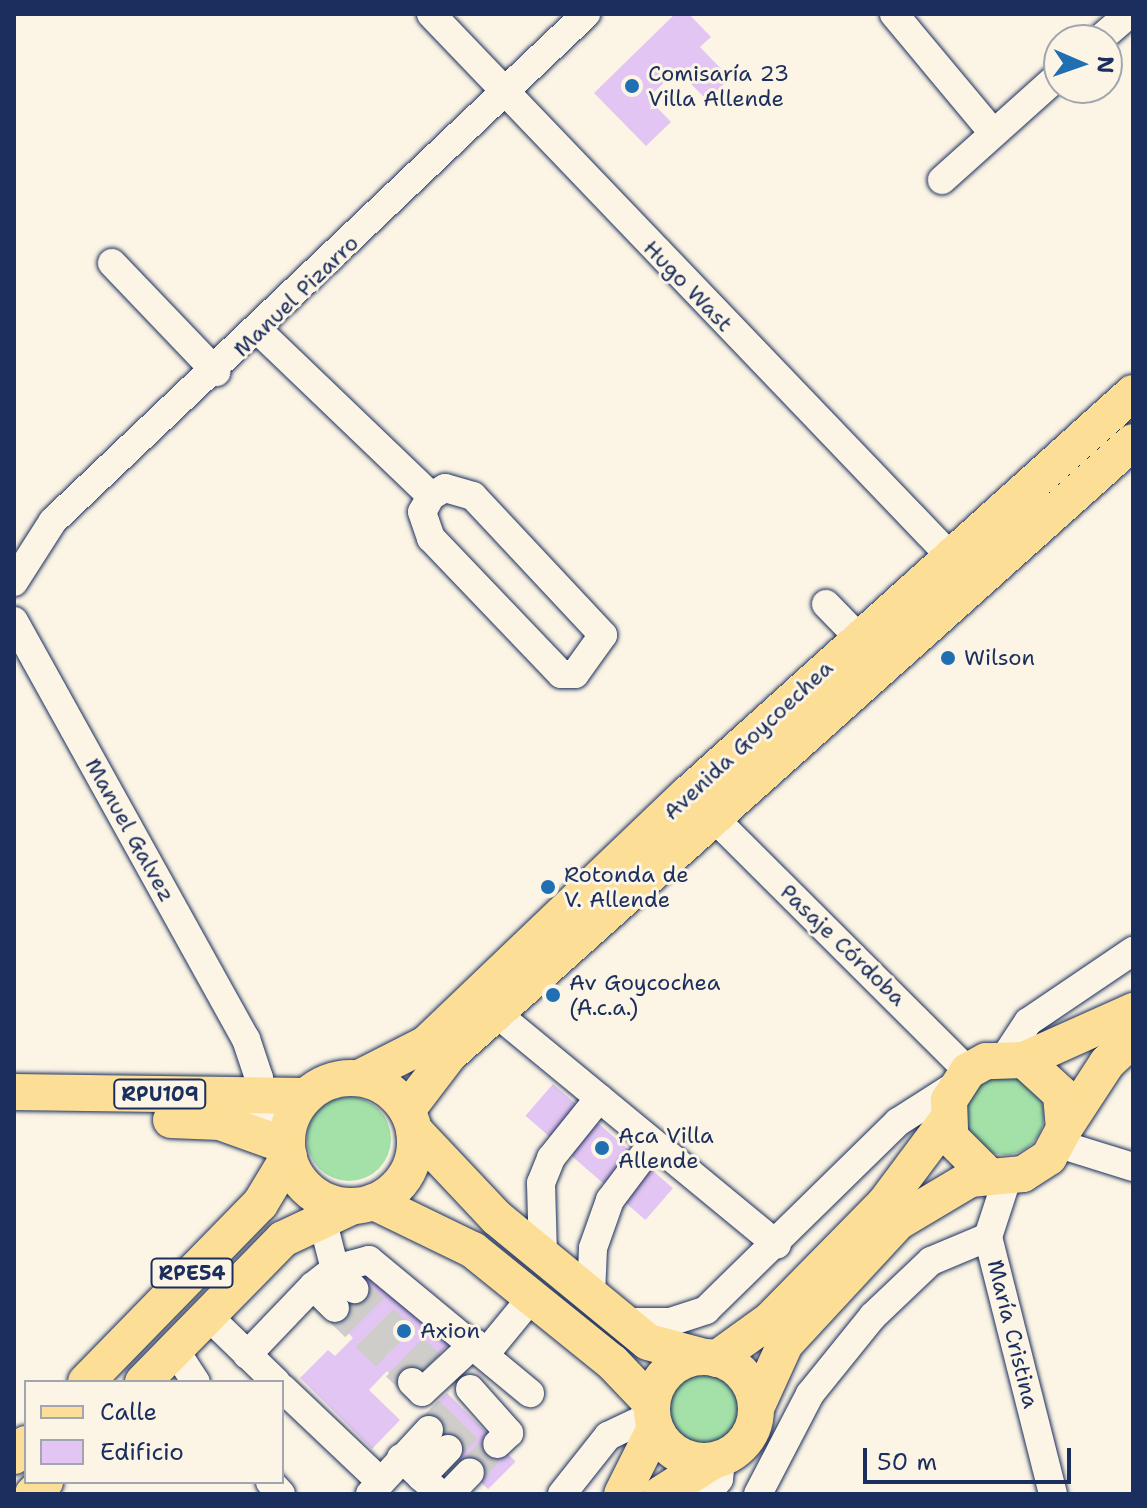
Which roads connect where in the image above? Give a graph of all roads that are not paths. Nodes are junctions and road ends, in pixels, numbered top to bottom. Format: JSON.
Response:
{"nodes":[{"id":1,"x":431,"y":14,"type":"edge"},
{"id":2,"x":586,"y":14,"type":"edge"},
{"id":3,"x":894,"y":14,"type":"edge"},
{"id":4,"x":1043,"y":89,"type":"edge"},
{"id":5,"x":503,"y":96,"type":"junction"},
{"id":6,"x":993,"y":133,"type":"junction"},
{"id":7,"x":942,"y":180,"type":"dead end"},
{"id":8,"x":112,"y":263,"type":"dead end"},
{"id":9,"x":259,"y":331,"type":"junction"},
{"id":10,"x":216,"y":372,"type":"junction"},
{"id":11,"x":1133,"y":393,"type":"edge"},
{"id":12,"x":1133,"y":442,"type":"edge"},
{"id":13,"x":431,"y":496,"type":"junction"},
{"id":14,"x":949,"y":555,"type":"junction"},
{"id":15,"x":14,"y":582,"type":"edge"},
{"id":16,"x":826,"y":604,"type":"dead end"},
{"id":17,"x":14,"y":621,"type":"edge"},
{"id":18,"x":859,"y":638,"type":"junction"},
{"id":19,"x":716,"y":820,"type":"junction"},
{"id":20,"x":1133,"y":951,"type":"edge"},
{"id":21,"x":1133,"y":1011,"type":"edge"},
{"id":22,"x":496,"y":1013,"type":"junction"},
{"id":23,"x":246,"y":1039,"type":"junction"},
{"id":24,"x":1133,"y":1039,"type":"edge"},
{"id":25,"x":1014,"y":1058,"type":"junction"},
{"id":26,"x":359,"y":1078,"type":"junction"},
{"id":27,"x":962,"y":1078,"type":"junction"},
{"id":28,"x":14,"y":1092,"type":"edge"},
{"id":29,"x":308,"y":1094,"type":"junction"},
{"id":30,"x":260,"y":1098,"type":"junction"},
{"id":31,"x":599,"y":1098,"type":"junction"},
{"id":32,"x":14,"y":1107,"type":"edge"},
{"id":33,"x":411,"y":1120,"type":"junction"},
{"id":34,"x":947,"y":1120,"type":"junction"},
{"id":35,"x":1061,"y":1136,"type":"junction"},
{"id":36,"x":653,"y":1143,"type":"junction"},
{"id":37,"x":279,"y":1146,"type":"junction"},
{"id":38,"x":1133,"y":1167,"type":"edge"},
{"id":39,"x":997,"y":1175,"type":"junction"},
{"id":40,"x":340,"y":1204,"type":"junction"},
{"id":41,"x":988,"y":1237,"type":"junction"},
{"id":42,"x":777,"y":1245,"type":"junction"},
{"id":43,"x":543,"y":1255,"type":"junction"},
{"id":44,"x":334,"y":1288,"type":"junction"},
{"id":45,"x":591,"y":1294,"type":"junction"},
{"id":46,"x":532,"y":1297,"type":"junction"},
{"id":47,"x":208,"y":1316,"type":"junction"},
{"id":48,"x":625,"y":1322,"type":"junction"},
{"id":49,"x":175,"y":1350,"type":"junction"},
{"id":50,"x":486,"y":1353,"type":"junction"},
{"id":51,"x":247,"y":1355,"type":"junction"},
{"id":52,"x":710,"y":1358,"type":"junction"},
{"id":53,"x":426,"y":1378,"type":"dead end"},
{"id":54,"x":88,"y":1380,"type":"edge"},
{"id":55,"x":145,"y":1380,"type":"edge"},
{"id":56,"x":195,"y":1380,"type":"edge"},
{"id":57,"x":274,"y":1380,"type":"edge"},
{"id":58,"x":284,"y":1390,"type":"edge"},
{"id":59,"x":530,"y":1393,"type":"dead end"},
{"id":60,"x":756,"y":1408,"type":"junction"},
{"id":61,"x":653,"y":1416,"type":"junction"},
{"id":62,"x":503,"y":1439,"type":"dead end"},
{"id":63,"x":439,"y":1440,"type":"tunnel mouth"},
{"id":64,"x":713,"y":1471,"type":"edge"},
{"id":65,"x":470,"y":1472,"type":"tunnel mouth"},
{"id":66,"x":421,"y":1476,"type":"edge"},
{"id":67,"x":375,"y":1488,"type":"edge"},
{"id":68,"x":449,"y":1494,"type":"edge"},
{"id":69,"x":562,"y":1494,"type":"edge"},
{"id":70,"x":622,"y":1494,"type":"edge"},
{"id":71,"x":661,"y":1494,"type":"edge"},
{"id":72,"x":758,"y":1494,"type":"edge"},
{"id":73,"x":1053,"y":1494,"type":"edge"}],
"edges":[{"from":1,"to":5,"type":"street","name":"Hugo Wast"},
{"from":2,"to":5,"type":"street","name":"Manuel Pizarro"},
{"from":3,"to":6,"type":"street"},
{"from":4,"to":6,"type":"street"},
{"from":5,"to":9,"type":"street","name":"Manuel Pizarro"},
{"from":5,"to":14,"type":"street","name":"Hugo Wast"},
{"from":6,"to":7,"type":"street"},
{"from":8,"to":10,"type":"street"},
{"from":9,"to":10,"type":"street","name":"Manuel Pizarro"},
{"from":9,"to":13,"type":"street"},
{"from":10,"to":15,"type":"street","name":"Manuel Pizarro"},
{"from":11,"to":14,"type":"main road","name":"Avenida Goycoechea"},
{"from":12,"to":19,"type":"main road","name":"Avenida Goycoechea","number":"RPE54"},
{"from":13,"to":13,"type":"street"},
{"from":14,"to":18,"type":"main road","name":"Avenida Goycoechea"},
{"from":16,"to":18,"type":"street"},
{"from":17,"to":23,"type":"street","name":"Manuel Galvez"},
{"from":18,"to":26,"type":"main road","name":"Avenida Goycoechea"},
{"from":19,"to":22,"type":"main road","name":"Avenida Goycoechea","number":"RPE54"},
{"from":19,"to":27,"type":"street","name":"Pasaje Córdoba"},
{"from":20,"to":25,"type":"street"},
{"from":21,"to":25,"type":"main road"},
{"from":22,"to":31,"type":"street"},
{"from":22,"to":33,"type":"main road","name":"Avenida Goycoechea","number":"RPE54"},
{"from":23,"to":29,"type":"street","name":"Manuel Galvez"},
{"from":23,"to":30,"type":"street","name":"Manuel Galvez"},
{"from":24,"to":35,"type":"main road"},
{"from":25,"to":27,"type":"main road"},
{"from":25,"to":35,"type":"main road"},
{"from":26,"to":29,"type":"main road"},
{"from":26,"to":33,"type":"main road"},
{"from":27,"to":34,"type":"main road"},
{"from":27,"to":42,"type":"street"},
{"from":28,"to":30,"type":"main road","number":"RPU109"},
{"from":29,"to":30,"type":"main road","number":"RPU109"},
{"from":29,"to":37,"type":"main road","number":"RPE54"},
{"from":30,"to":37,"type":"street","name":"Manuel Galvez"},
{"from":31,"to":36,"type":"street"},
{"from":31,"to":43,"type":"street"},
{"from":32,"to":37,"type":"main road","number":"RPU109"},
{"from":33,"to":40,"type":"main road","number":"RPE54"},
{"from":33,"to":43,"type":"main road"},
{"from":34,"to":39,"type":"main road"},
{"from":34,"to":52,"type":"main road"},
{"from":35,"to":38,"type":"street"},
{"from":35,"to":39,"type":"main road"},
{"from":36,"to":42,"type":"street"},
{"from":36,"to":45,"type":"street"},
{"from":37,"to":40,"type":"main road"},
{"from":37,"to":54,"type":"main road","number":"RPE54"},
{"from":39,"to":41,"type":"street","name":"María Cristina"},
{"from":39,"to":60,"type":"main road"},
{"from":40,"to":44,"type":"street"},
{"from":40,"to":46,"type":"main road"},
{"from":40,"to":47,"type":"main road","number":"RPE54"},
{"from":41,"to":72,"type":"street"},
{"from":41,"to":73,"type":"street","name":"María Cristina"},
{"from":42,"to":48,"type":"street"},
{"from":43,"to":45,"type":"main road"},
{"from":44,"to":50,"type":"street"},
{"from":44,"to":51,"type":"street"},
{"from":45,"to":48,"type":"main road"},
{"from":46,"to":50,"type":"street"},
{"from":46,"to":61,"type":"main road"},
{"from":47,"to":49,"type":"main road","number":"RPE54"},
{"from":47,"to":51,"type":"street"},
{"from":48,"to":52,"type":"main road"},
{"from":49,"to":55,"type":"main road","number":"RPE54"},
{"from":49,"to":56,"type":"street"},
{"from":50,"to":53,"type":"street"},
{"from":50,"to":59,"type":"street"},
{"from":50,"to":62,"type":"street"},
{"from":51,"to":57,"type":"street"},
{"from":52,"to":60,"type":"main road"},
{"from":52,"to":61,"type":"main road"},
{"from":58,"to":67,"type":"street"},
{"from":60,"to":64,"type":"main road"},
{"from":61,"to":64,"type":"main road"},
{"from":61,"to":69,"type":"street"},
{"from":61,"to":70,"type":"main road"},
{"from":63,"to":66,"type":"street"},
{"from":64,"to":71,"type":"main road"},
{"from":65,"to":68,"type":"street"},
{"from":66,"to":67,"type":"street"}]}
